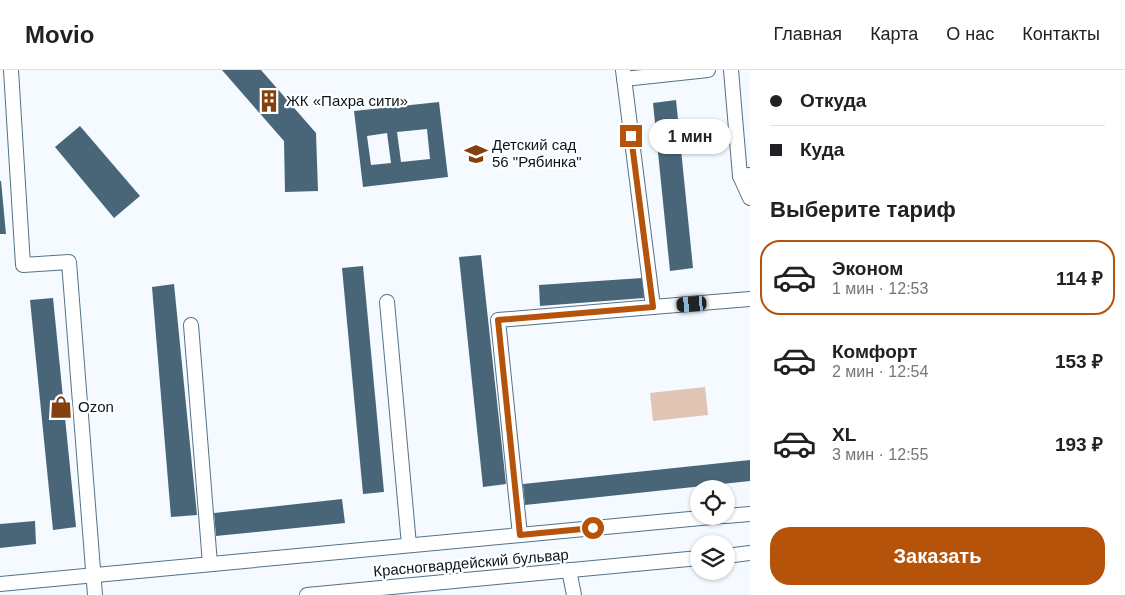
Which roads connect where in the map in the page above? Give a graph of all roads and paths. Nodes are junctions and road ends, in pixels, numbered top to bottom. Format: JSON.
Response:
{"nodes":[{"id":1,"x":11,"y":70,"type":"edge"},
{"id":2,"x":708,"y":70,"type":"edge"},
{"id":3,"x":731,"y":70,"type":"edge"},
{"id":4,"x":623,"y":74,"type":"edge"},
{"id":5,"x":745,"y":175,"type":"edge"},
{"id":6,"x":750,"y":198,"type":"edge"},
{"id":7,"x":750,"y":299,"type":"edge"},
{"id":8,"x":387,"y":302,"type":"dead end"},
{"id":9,"x":653,"y":307,"type":"junction"},
{"id":10,"x":191,"y":325,"type":"dead end"},
{"id":11,"x":750,"y":514,"type":"edge"},
{"id":12,"x":735,"y":515,"type":"edge"},
{"id":13,"x":690,"y":519,"type":"edge"},
{"id":14,"x":520,"y":535,"type":"junction"},
{"id":15,"x":409,"y":545,"type":"junction"},
{"id":16,"x":750,"y":553,"type":"edge"},
{"id":17,"x":735,"y":555,"type":"edge"},
{"id":18,"x":690,"y":559,"type":"edge"},
{"id":19,"x":210,"y":564,"type":"junction"},
{"id":20,"x":569,"y":570,"type":"junction"},
{"id":21,"x":93,"y":575,"type":"junction"},
{"id":22,"x":0,"y":584,"type":"edge"},
{"id":23,"x":406,"y":590,"type":"edge"},
{"id":24,"x":95,"y":595,"type":"edge"},
{"id":25,"x":307,"y":595,"type":"edge"},
{"id":26,"x":314,"y":595,"type":"edge"},
{"id":27,"x":574,"y":595,"type":"edge"}],
"edges":[{"from":1,"to":21,"type":"street"},
{"from":2,"to":4,"type":"street"},
{"from":3,"to":5,"type":"street"},
{"from":4,"to":9,"type":"street"},
{"from":5,"to":6,"type":"street"},
{"from":7,"to":9,"type":"street"},
{"from":8,"to":15,"type":"street"},
{"from":9,"to":14,"type":"street"},
{"from":10,"to":19,"type":"street"},
{"from":11,"to":12,"type":"street"},
{"from":13,"to":14,"type":"street"},
{"from":14,"to":15,"type":"street"},
{"from":15,"to":19,"type":"street"},
{"from":16,"to":17,"type":"street"},
{"from":18,"to":20,"type":"street","name":"Красногвардейский бульвар"},
{"from":19,"to":21,"type":"street"},
{"from":20,"to":23,"type":"street","name":"Красногвардейский бульвар"},
{"from":20,"to":27,"type":"street"},
{"from":21,"to":22,"type":"street"},
{"from":21,"to":24,"type":"street"},
{"from":23,"to":26,"type":"street","name":"Красногвардейский бульвар"},
{"from":25,"to":26,"type":"street","name":"Красногвардейский бульвар"}]}
